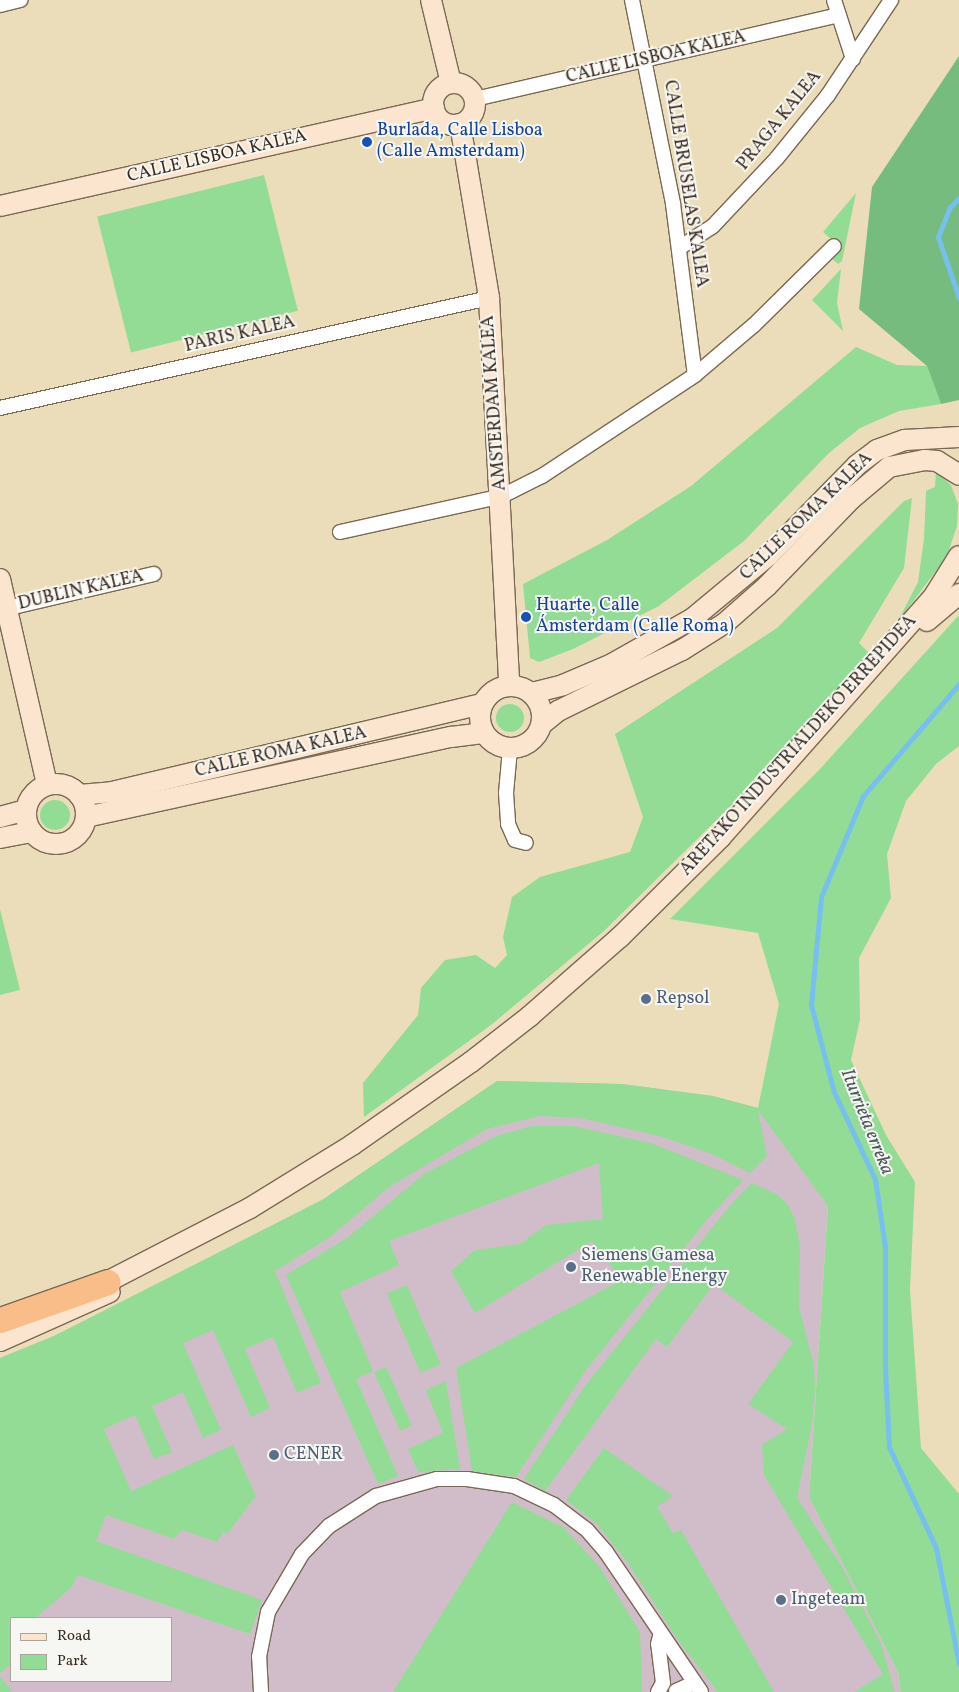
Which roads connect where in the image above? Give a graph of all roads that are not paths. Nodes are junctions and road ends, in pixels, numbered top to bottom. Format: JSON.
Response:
{"nodes":[{"id":1,"x":20,"y":0,"type":"edge"},
{"id":2,"x":431,"y":0,"type":"edge"},
{"id":3,"x":632,"y":0,"type":"edge"},
{"id":4,"x":834,"y":0,"type":"edge"},
{"id":5,"x":891,"y":0,"type":"edge"},
{"id":6,"x":0,"y":5,"type":"edge"},
{"id":7,"x":838,"y":15,"type":"junction"},
{"id":8,"x":853,"y":59,"type":"junction"},
{"id":9,"x":645,"y":60,"type":"junction"},
{"id":10,"x":451,"y":83,"type":"junction"},
{"id":11,"x":475,"y":99,"type":"junction"},
{"id":12,"x":434,"y":108,"type":"junction"},
{"id":13,"x":460,"y":124,"type":"junction"},
{"id":14,"x":0,"y":206,"type":"edge"},
{"id":15,"x":834,"y":246,"type":"dead end"},
{"id":16,"x":679,"y":248,"type":"junction"},
{"id":17,"x":489,"y":298,"type":"junction"},
{"id":18,"x":694,"y":375,"type":"junction"},
{"id":19,"x":0,"y":408,"type":"edge"},
{"id":20,"x":959,"y":437,"type":"edge"},
{"id":21,"x":959,"y":475,"type":"edge"},
{"id":22,"x":502,"y":496,"type":"junction"},
{"id":23,"x":340,"y":532,"type":"dead end"},
{"id":24,"x":959,"y":556,"type":"edge"},
{"id":25,"x":154,"y":574,"type":"dead end"},
{"id":26,"x":0,"y":579,"type":"edge"},
{"id":27,"x":959,"y":594,"type":"edge"},
{"id":28,"x":4,"y":610,"type":"edge"},
{"id":29,"x":509,"y":685,"type":"junction"},
{"id":30,"x":532,"y":693,"type":"junction"},
{"id":31,"x":482,"y":704,"type":"junction"},
{"id":32,"x":542,"y":724,"type":"junction"},
{"id":33,"x":483,"y":733,"type":"junction"},
{"id":34,"x":510,"y":749,"type":"junction"},
{"id":35,"x":48,"y":785,"type":"junction"},
{"id":36,"x":79,"y":795,"type":"junction"},
{"id":37,"x":26,"y":810,"type":"junction"},
{"id":38,"x":0,"y":818,"type":"edge"},
{"id":39,"x":86,"y":818,"type":"junction"},
{"id":40,"x":32,"y":832,"type":"junction"},
{"id":41,"x":0,"y":838,"type":"edge"},
{"id":42,"x":526,"y":843,"type":"dead end"},
{"id":43,"x":113,"y":1286,"type":"junction"},
{"id":44,"x":0,"y":1320,"type":"edge"},
{"id":45,"x":0,"y":1330,"type":"edge"},
{"id":46,"x":0,"y":1341,"type":"edge"},
{"id":47,"x":0,"y":1350,"type":"edge"},
{"id":48,"x":660,"y":1633,"type":"junction"},
{"id":49,"x":660,"y":1688,"type":"edge"},
{"id":50,"x":698,"y":1688,"type":"edge"},
{"id":51,"x":261,"y":1692,"type":"edge"},
{"id":52,"x":676,"y":1692,"type":"edge"}],
"edges":[{"from":1,"to":6,"type":"street"},
{"from":2,"to":10,"type":"street"},
{"from":3,"to":9,"type":"street","name":"CALLE BRUSELAS KALEA"},
{"from":4,"to":7,"type":"street"},
{"from":5,"to":8,"type":"street","name":"PRAGA KALEA"},
{"from":7,"to":8,"type":"street"},
{"from":7,"to":9,"type":"street","name":"CALLE LISBOA KALEA"},
{"from":8,"to":16,"type":"street","name":"PRAGA KALEA"},
{"from":9,"to":11,"type":"street","name":"CALLE LISBOA KALEA"},
{"from":9,"to":16,"type":"street","name":"CALLE BRUSELAS KALEA"},
{"from":10,"to":11,"type":"street"},
{"from":10,"to":12,"type":"street"},
{"from":11,"to":13,"type":"street"},
{"from":12,"to":13,"type":"street"},
{"from":12,"to":14,"type":"street","name":"CALLE LISBOA KALEA"},
{"from":13,"to":17,"type":"street","name":"AMSTERDAM KALEA"},
{"from":15,"to":18,"type":"street"},
{"from":16,"to":18,"type":"street","name":"CALLE BRUSELAS KALEA"},
{"from":17,"to":19,"type":"street","name":"PARIS KALEA"},
{"from":17,"to":22,"type":"street","name":"AMSTERDAM KALEA"},
{"from":18,"to":22,"type":"street"},
{"from":20,"to":30,"type":"street","name":"CALLE ROMA KALEA"},
{"from":21,"to":32,"type":"street","name":"CALLE ROMA KALEA"},
{"from":22,"to":23,"type":"street"},
{"from":22,"to":29,"type":"street","name":"AMSTERDAM KALEA"},
{"from":24,"to":43,"type":"street","name":"ARETAKO INDUSTRIALDEKO ERREPIDEA"},
{"from":25,"to":28,"type":"street","name":"DUBLIN KALEA"},
{"from":26,"to":28,"type":"street","name":"DUBLIN KALEA"},
{"from":27,"to":43,"type":"street","name":"ARETAKO INDUSTRIALDEKO ERREPIDEA"},
{"from":28,"to":35,"type":"street","name":"DUBLIN KALEA"},
{"from":29,"to":30,"type":"street"},
{"from":29,"to":31,"type":"street"},
{"from":30,"to":32,"type":"street"},
{"from":31,"to":33,"type":"street"},
{"from":31,"to":36,"type":"street","name":"CALLE ROMA KALEA"},
{"from":32,"to":34,"type":"street"},
{"from":33,"to":34,"type":"street"},
{"from":33,"to":39,"type":"street","name":"CALLE ROMA KALEA"},
{"from":34,"to":42,"type":"street"},
{"from":35,"to":36,"type":"street"},
{"from":35,"to":37,"type":"street"},
{"from":36,"to":39,"type":"street"},
{"from":37,"to":38,"type":"street"},
{"from":37,"to":40,"type":"street"},
{"from":39,"to":40,"type":"street"},
{"from":40,"to":41,"type":"street"},
{"from":43,"to":44,"type":"highway"},
{"from":43,"to":45,"type":"street","name":"ARETAKO INDUSTRIALDEKO ERREPIDEA"},
{"from":43,"to":46,"type":"street","name":"ARETAKO INDUSTRIALDEKO ERREPIDEA"},
{"from":43,"to":47,"type":"street"},
{"from":48,"to":49,"type":"street"},
{"from":48,"to":50,"type":"street"},
{"from":48,"to":51,"type":"street"},
{"from":49,"to":52,"type":"street"},
{"from":50,"to":52,"type":"street"}]}
